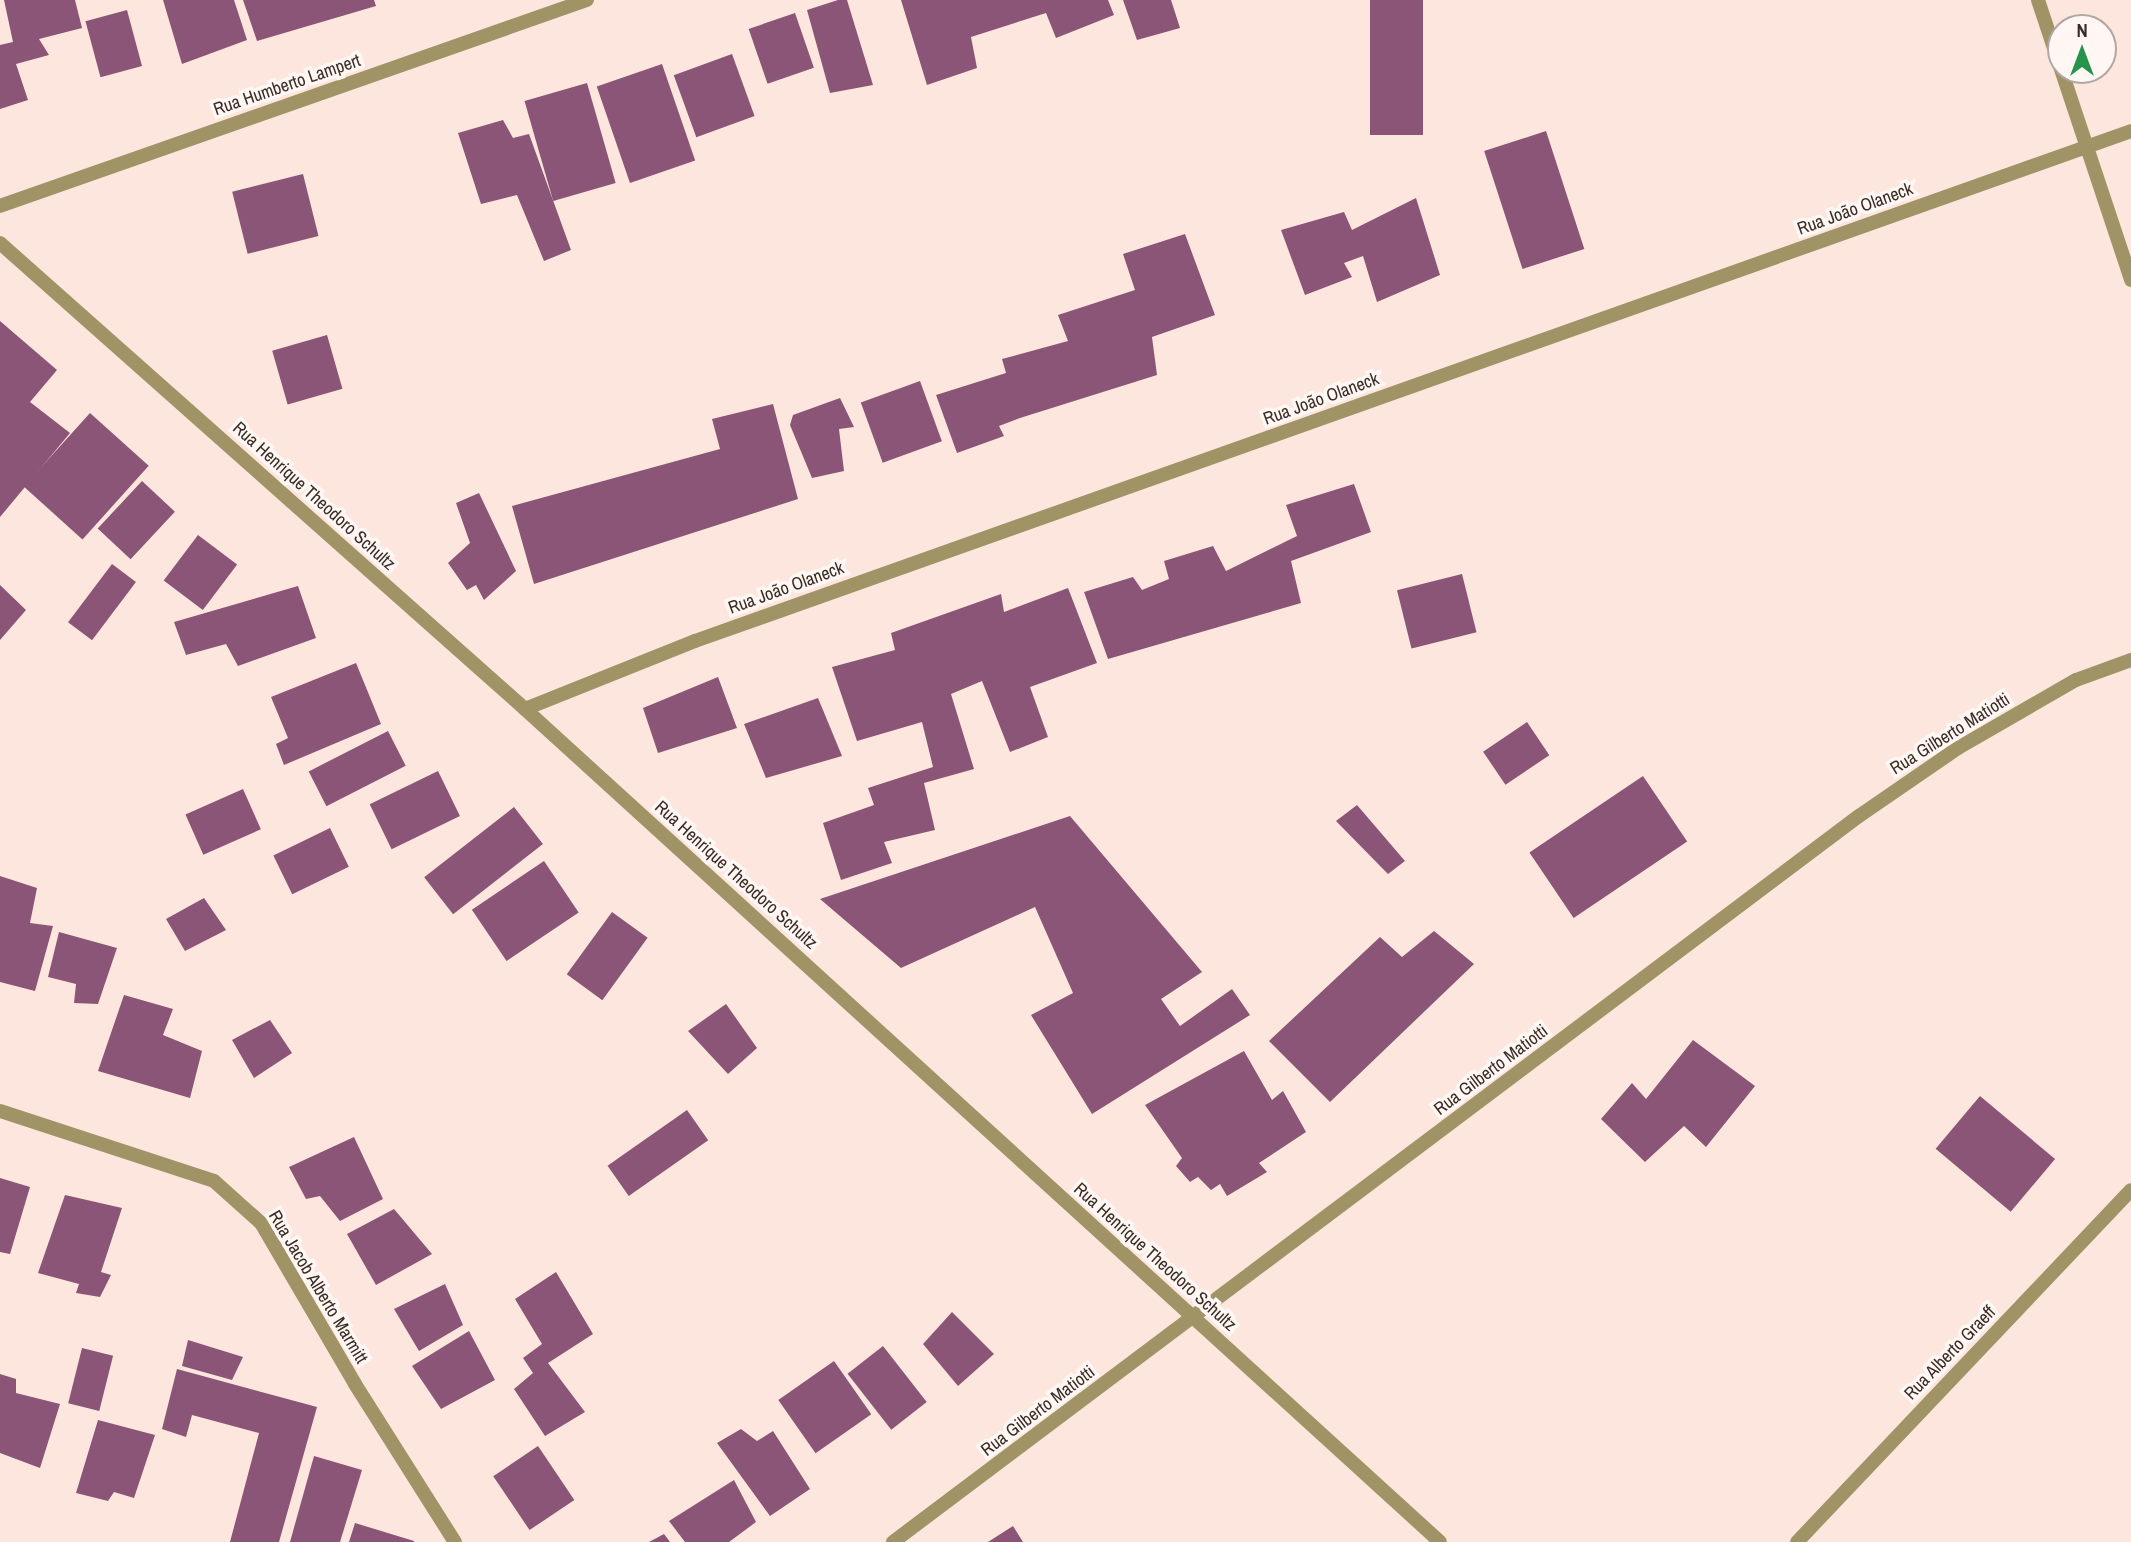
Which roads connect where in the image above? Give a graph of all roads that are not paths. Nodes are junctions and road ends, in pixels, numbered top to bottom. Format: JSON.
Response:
{"nodes":[{"id":1,"x":587,"y":0,"type":"edge"},
{"id":2,"x":2038,"y":0,"type":"edge"},
{"id":3,"x":2131,"y":131,"type":"edge"},
{"id":4,"x":2086,"y":147,"type":"junction"},
{"id":5,"x":0,"y":206,"type":"edge"},
{"id":6,"x":0,"y":243,"type":"edge"},
{"id":7,"x":2131,"y":279,"type":"edge"},
{"id":8,"x":2131,"y":660,"type":"edge"},
{"id":9,"x":525,"y":709,"type":"junction"},
{"id":10,"x":0,"y":1111,"type":"edge"},
{"id":11,"x":2131,"y":1191,"type":"edge"},
{"id":12,"x":1194,"y":1319,"type":"junction"},
{"id":13,"x":455,"y":1542,"type":"edge"},
{"id":14,"x":894,"y":1542,"type":"edge"},
{"id":15,"x":1440,"y":1542,"type":"edge"},
{"id":16,"x":1797,"y":1542,"type":"edge"}],
"edges":[{"from":1,"to":5,"type":"street","name":"Rua Humberto Lampert"},
{"from":2,"to":4,"type":"street"},
{"from":3,"to":4,"type":"street","name":"Rua João Olaneck"},
{"from":4,"to":7,"type":"street"},
{"from":4,"to":9,"type":"street","name":"Rua João Olaneck"},
{"from":6,"to":9,"type":"street","name":"Rua Henrique Theodoro Schultz"},
{"from":8,"to":12,"type":"street","name":"Rua Gilberto Matiotti"},
{"from":9,"to":12,"type":"street","name":"Rua Henrique Theodoro Schultz"},
{"from":10,"to":13,"type":"street","name":"Rua Jacob Alberto Marmitt"},
{"from":11,"to":16,"type":"street","name":"Rua Alberto Graeff"},
{"from":12,"to":14,"type":"street","name":"Rua Gilberto Matiotti"},
{"from":12,"to":15,"type":"street","name":"Rua Henrique Theodoro Schultz"}]}
